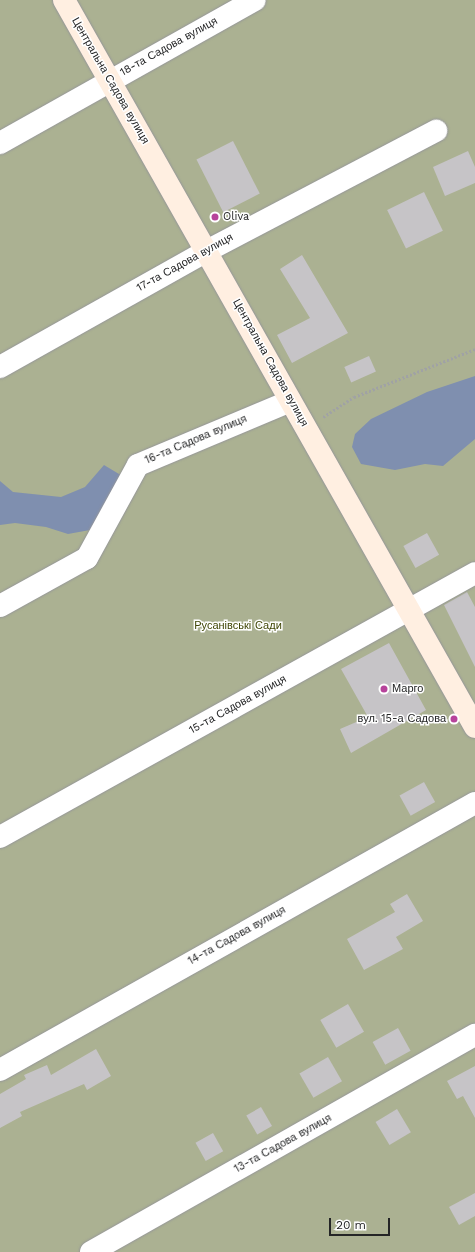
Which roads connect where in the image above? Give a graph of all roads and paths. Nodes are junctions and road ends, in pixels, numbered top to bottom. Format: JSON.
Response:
{"nodes":[{"id":1,"x":64,"y":0,"type":"edge"},
{"id":2,"x":254,"y":0,"type":"edge"},
{"id":3,"x":109,"y":80,"type":"junction"},
{"id":4,"x":436,"y":131,"type":"dead end"},
{"id":5,"x":0,"y":143,"type":"edge"},
{"id":6,"x":207,"y":251,"type":"junction"},
{"id":7,"x":475,"y":348,"type":"edge"},
{"id":8,"x":0,"y":367,"type":"edge"},
{"id":9,"x":290,"y":401,"type":"junction"},
{"id":10,"x":306,"y":428,"type":"junction"},
{"id":11,"x":475,"y":573,"type":"edge"},
{"id":12,"x":0,"y":606,"type":"edge"},
{"id":13,"x":409,"y":610,"type":"junction"},
{"id":14,"x":475,"y":727,"type":"edge"},
{"id":15,"x":475,"y":803,"type":"edge"},
{"id":16,"x":0,"y":837,"type":"edge"},
{"id":17,"x":475,"y":1035,"type":"edge"},
{"id":18,"x":0,"y":1070,"type":"edge"},
{"id":19,"x":91,"y":1252,"type":"edge"}],
"edges":[{"from":1,"to":3,"type":"main road","name":"Центральна Садова вулиця"},
{"from":2,"to":3,"type":"street","name":"18-та Садова вулиця"},
{"from":3,"to":5,"type":"street","name":"18-та Садова вулиця"},
{"from":3,"to":6,"type":"main road","name":"Центральна Садова вулиця"},
{"from":4,"to":6,"type":"street","name":"17-та Садова вулиця"},
{"from":6,"to":8,"type":"street","name":"17-та Садова вулиця"},
{"from":6,"to":9,"type":"main road","name":"Центральна Садова вулиця"},
{"from":7,"to":10,"type":"path"},
{"from":9,"to":10,"type":"main road","name":"Центральна Садова вулиця"},
{"from":9,"to":12,"type":"street","name":"16-та Садова вулиця"},
{"from":10,"to":13,"type":"main road","name":"Центральна Садова вулиця"},
{"from":11,"to":13,"type":"street","name":"15-та Садова вулиця"},
{"from":13,"to":14,"type":"main road","name":"Центральна Садова вулиця"},
{"from":13,"to":16,"type":"street","name":"15-та Садова вулиця"},
{"from":15,"to":18,"type":"street","name":"14-та Садова вулиця"},
{"from":17,"to":19,"type":"street","name":"13-та Садова вулиця"}]}
